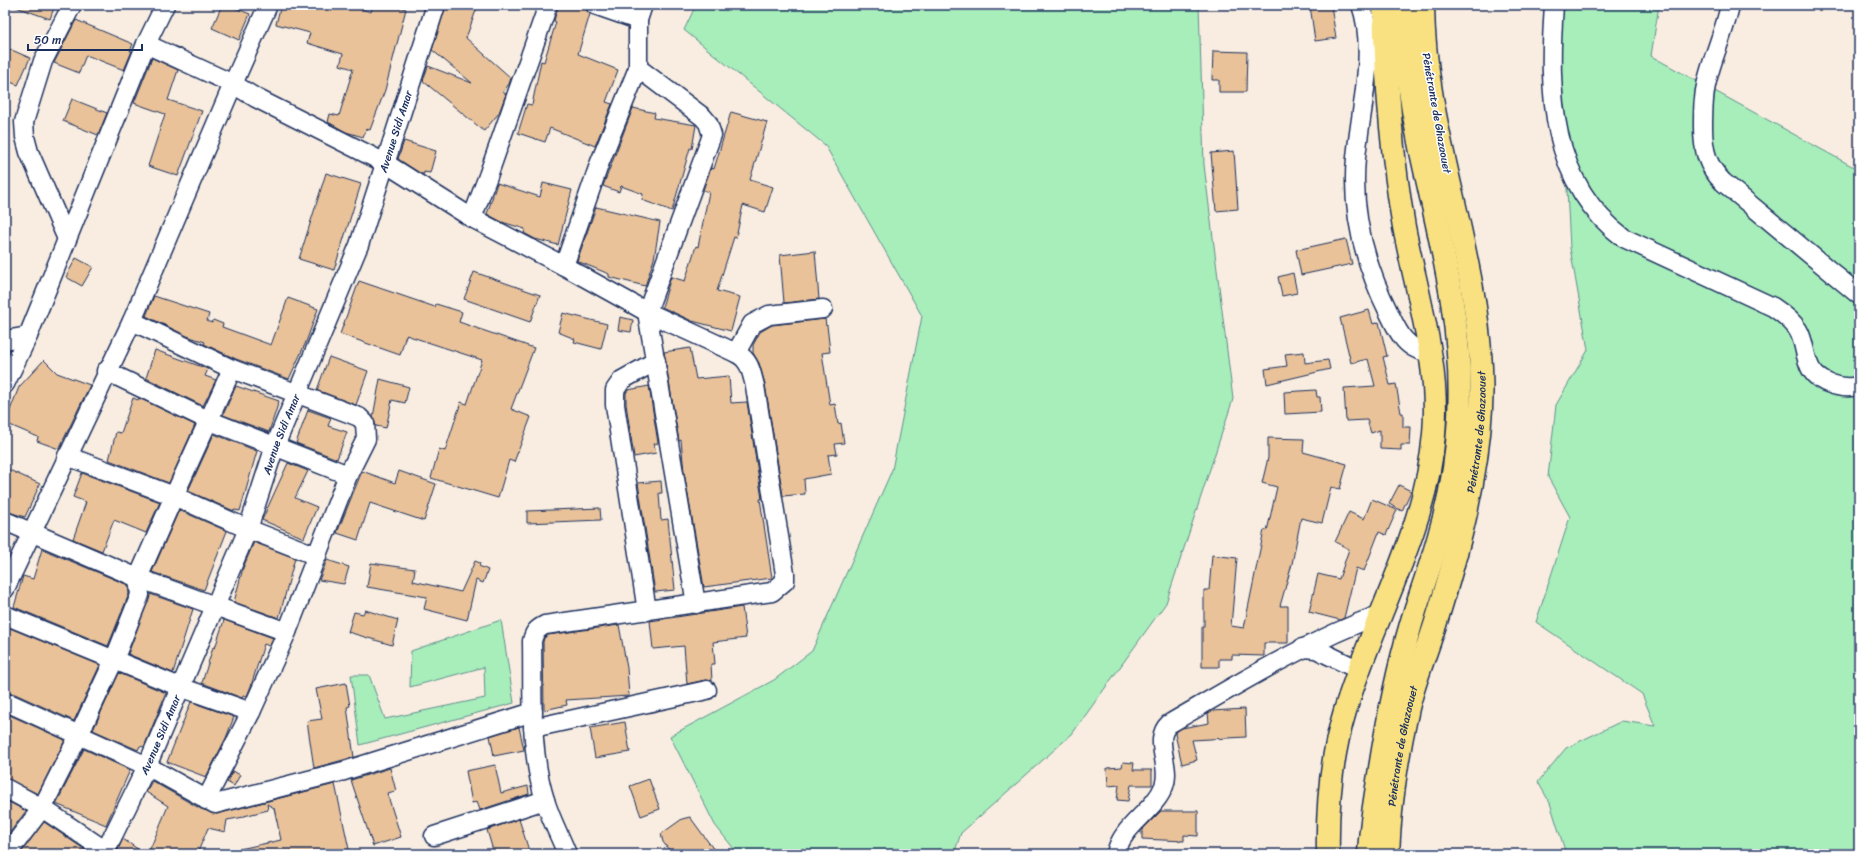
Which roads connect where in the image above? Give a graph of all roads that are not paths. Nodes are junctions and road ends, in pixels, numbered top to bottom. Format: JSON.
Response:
{"nodes":[{"id":1,"x":72,"y":5,"type":"edge"},
{"id":2,"x":165,"y":5,"type":"edge"},
{"id":3,"x":268,"y":5,"type":"edge"},
{"id":4,"x":436,"y":5,"type":"edge"},
{"id":5,"x":548,"y":5,"type":"edge"},
{"id":6,"x":595,"y":5,"type":"edge"},
{"id":7,"x":1361,"y":5,"type":"edge"},
{"id":8,"x":1384,"y":5,"type":"edge"},
{"id":9,"x":1402,"y":5,"type":"edge"},
{"id":10,"x":1423,"y":5,"type":"edge"},
{"id":11,"x":1554,"y":5,"type":"edge"},
{"id":12,"x":1730,"y":5,"type":"edge"},
{"id":13,"x":641,"y":12,"type":"edge"},
{"id":14,"x":146,"y":44,"type":"junction"},
{"id":15,"x":638,"y":68,"type":"junction"},
{"id":16,"x":233,"y":84,"type":"junction"},
{"id":17,"x":385,"y":163,"type":"junction"},
{"id":18,"x":472,"y":218,"type":"junction"},
{"id":19,"x":67,"y":239,"type":"junction"},
{"id":20,"x":564,"y":266,"type":"junction"},
{"id":21,"x":1859,"y":295,"type":"edge"},
{"id":22,"x":823,"y":308,"type":"dead end"},
{"id":23,"x":647,"y":312,"type":"junction"},
{"id":24,"x":132,"y":321,"type":"junction"},
{"id":25,"x":28,"y":336,"type":"junction"},
{"id":26,"x":5,"y":340,"type":"edge"},
{"id":27,"x":1430,"y":352,"type":"junction"},
{"id":28,"x":736,"y":353,"type":"junction"},
{"id":29,"x":656,"y":361,"type":"junction"},
{"id":30,"x":232,"y":369,"type":"junction"},
{"id":31,"x":106,"y":372,"type":"junction"},
{"id":32,"x":5,"y":384,"type":"edge"},
{"id":33,"x":1859,"y":386,"type":"edge"},
{"id":34,"x":297,"y":394,"type":"junction"},
{"id":35,"x":208,"y":420,"type":"junction"},
{"id":36,"x":275,"y":446,"type":"junction"},
{"id":37,"x":67,"y":456,"type":"junction"},
{"id":38,"x":348,"y":475,"type":"junction"},
{"id":39,"x":174,"y":496,"type":"junction"},
{"id":40,"x":5,"y":521,"type":"edge"},
{"id":41,"x":248,"y":529,"type":"junction"},
{"id":42,"x":32,"y":533,"type":"junction"},
{"id":43,"x":317,"y":556,"type":"junction"},
{"id":44,"x":138,"y":578,"type":"junction"},
{"id":45,"x":5,"y":589,"type":"edge"},
{"id":46,"x":696,"y":604,"type":"junction"},
{"id":47,"x":216,"y":606,"type":"junction"},
{"id":48,"x":647,"y":611,"type":"junction"},
{"id":49,"x":1381,"y":614,"type":"junction"},
{"id":50,"x":5,"y":615,"type":"edge"},
{"id":51,"x":287,"y":632,"type":"junction"},
{"id":52,"x":1302,"y":648,"type":"junction"},
{"id":53,"x":114,"y":660,"type":"junction"},
{"id":54,"x":1359,"y":670,"type":"junction"},
{"id":55,"x":180,"y":687,"type":"junction"},
{"id":56,"x":708,"y":690,"type":"dead end"},
{"id":57,"x":11,"y":704,"type":"dead end"},
{"id":58,"x":251,"y":712,"type":"junction"},
{"id":59,"x":533,"y":720,"type":"junction"},
{"id":60,"x":79,"y":735,"type":"junction"},
{"id":61,"x":148,"y":766,"type":"junction"},
{"id":62,"x":5,"y":788,"type":"edge"},
{"id":63,"x":206,"y":800,"type":"junction"},
{"id":64,"x":545,"y":800,"type":"junction"},
{"id":65,"x":42,"y":808,"type":"junction"},
{"id":66,"x":434,"y":836,"type":"dead end"},
{"id":67,"x":105,"y":852,"type":"edge"},
{"id":68,"x":6,"y":854,"type":"edge"},
{"id":69,"x":567,"y":854,"type":"edge"},
{"id":70,"x":1116,"y":854,"type":"edge"},
{"id":71,"x":1328,"y":854,"type":"edge"},
{"id":72,"x":1369,"y":854,"type":"edge"},
{"id":73,"x":1388,"y":854,"type":"edge"}],
"edges":[{"from":1,"to":19,"type":"street"},
{"from":2,"to":14,"type":"street"},
{"from":3,"to":16,"type":"street"},
{"from":4,"to":17,"type":"street","name":"Avenue Sidi Amar"},
{"from":5,"to":18,"type":"street"},
{"from":6,"to":13,"type":"street"},
{"from":7,"to":27,"type":"street"},
{"from":8,"to":27,"type":"main road"},
{"from":9,"to":72,"type":"main road","name":"Pénétrante de Ghazaouet"},
{"from":10,"to":73,"type":"main road","name":"Pénétrante de Ghazaouet"},
{"from":11,"to":33,"type":"street"},
{"from":12,"to":21,"type":"street"},
{"from":13,"to":15,"type":"street"},
{"from":14,"to":16,"type":"street"},
{"from":14,"to":19,"type":"street"},
{"from":15,"to":20,"type":"street"},
{"from":15,"to":23,"type":"street"},
{"from":16,"to":17,"type":"street"},
{"from":16,"to":24,"type":"street"},
{"from":17,"to":18,"type":"street"},
{"from":17,"to":34,"type":"street","name":"Avenue Sidi Amar"},
{"from":18,"to":20,"type":"street"},
{"from":19,"to":25,"type":"street"},
{"from":20,"to":23,"type":"street"},
{"from":22,"to":28,"type":"street"},
{"from":23,"to":28,"type":"street"},
{"from":23,"to":29,"type":"street"},
{"from":24,"to":30,"type":"street"},
{"from":24,"to":31,"type":"street"},
{"from":25,"to":26,"type":"street"},
{"from":25,"to":32,"type":"street"},
{"from":27,"to":49,"type":"main road"},
{"from":28,"to":46,"type":"street"},
{"from":29,"to":46,"type":"street"},
{"from":29,"to":48,"type":"street"},
{"from":30,"to":34,"type":"street"},
{"from":30,"to":35,"type":"street"},
{"from":31,"to":35,"type":"street"},
{"from":31,"to":37,"type":"street"},
{"from":34,"to":36,"type":"street","name":"Avenue Sidi Amar"},
{"from":34,"to":38,"type":"street"},
{"from":35,"to":36,"type":"street"},
{"from":35,"to":39,"type":"street"},
{"from":36,"to":38,"type":"street"},
{"from":36,"to":41,"type":"street","name":"Avenue Sidi Amar"},
{"from":37,"to":39,"type":"street"},
{"from":37,"to":42,"type":"street"},
{"from":38,"to":43,"type":"street"},
{"from":39,"to":41,"type":"street"},
{"from":39,"to":44,"type":"street"},
{"from":40,"to":42,"type":"street"},
{"from":41,"to":43,"type":"street"},
{"from":41,"to":47,"type":"street","name":"Avenue Sidi Amar"},
{"from":42,"to":44,"type":"street"},
{"from":42,"to":45,"type":"street"},
{"from":43,"to":51,"type":"street"},
{"from":44,"to":47,"type":"street"},
{"from":44,"to":53,"type":"street"},
{"from":46,"to":48,"type":"street"},
{"from":47,"to":51,"type":"street"},
{"from":47,"to":55,"type":"street","name":"Avenue Sidi Amar"},
{"from":48,"to":59,"type":"street"},
{"from":49,"to":52,"type":"street"},
{"from":49,"to":54,"type":"main road"},
{"from":50,"to":53,"type":"street"},
{"from":51,"to":58,"type":"street"},
{"from":52,"to":54,"type":"street"},
{"from":52,"to":70,"type":"street"},
{"from":53,"to":55,"type":"street"},
{"from":53,"to":60,"type":"street"},
{"from":54,"to":71,"type":"main road"},
{"from":55,"to":58,"type":"street"},
{"from":55,"to":61,"type":"street","name":"Avenue Sidi Amar"},
{"from":56,"to":59,"type":"street"},
{"from":57,"to":60,"type":"street"},
{"from":58,"to":63,"type":"street"},
{"from":59,"to":63,"type":"street"},
{"from":59,"to":64,"type":"street"},
{"from":60,"to":61,"type":"street"},
{"from":60,"to":65,"type":"street"},
{"from":61,"to":63,"type":"street"},
{"from":61,"to":67,"type":"street","name":"Avenue Sidi Amar"},
{"from":62,"to":65,"type":"street"},
{"from":64,"to":66,"type":"street"},
{"from":64,"to":69,"type":"street"},
{"from":65,"to":67,"type":"street"},
{"from":65,"to":68,"type":"street"}]}
